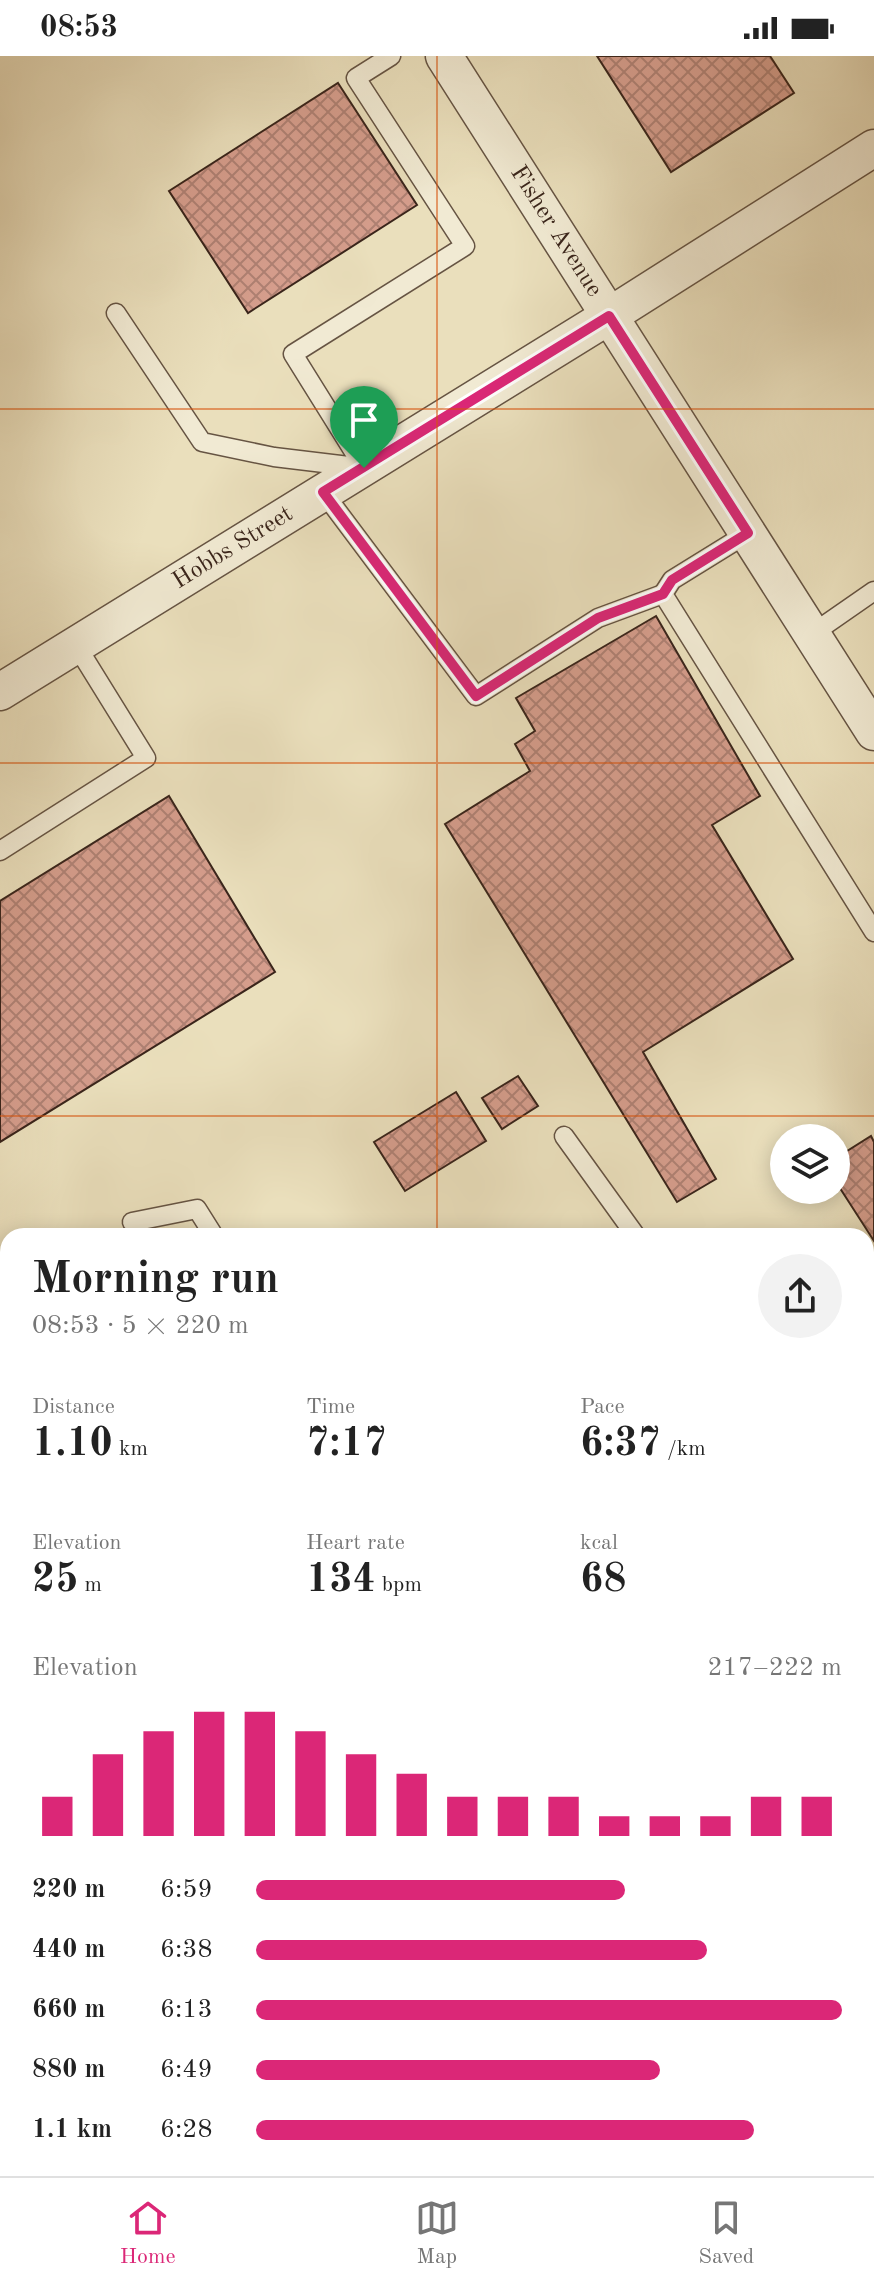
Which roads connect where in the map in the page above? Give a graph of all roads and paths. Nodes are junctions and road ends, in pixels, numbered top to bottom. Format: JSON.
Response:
{"nodes":[{"id":1,"x":391,"y":56,"type":"edge"},
{"id":2,"x":444,"y":56,"type":"edge"},
{"id":3,"x":874,"y":148,"type":"edge"},
{"id":4,"x":116,"y":313,"type":"dead end"},
{"id":5,"x":609,"y":316,"type":"junction"},
{"id":6,"x":364,"y":468,"type":"junction"},
{"id":7,"x":323,"y":492,"type":"junction"},
{"id":8,"x":748,"y":533,"type":"junction"},
{"id":9,"x":874,"y":591,"type":"edge"},
{"id":10,"x":663,"y":594,"type":"junction"},
{"id":11,"x":812,"y":634,"type":"junction"},
{"id":12,"x":76,"y":645,"type":"junction"},
{"id":13,"x":0,"y":692,"type":"edge"},
{"id":14,"x":874,"y":732,"type":"edge"},
{"id":15,"x":0,"y":851,"type":"edge"},
{"id":16,"x":874,"y":932,"type":"edge"},
{"id":17,"x":564,"y":1136,"type":"dead end"},
{"id":18,"x":132,"y":1222,"type":"dead end"},
{"id":19,"x":209,"y":1228,"type":"edge"},
{"id":20,"x":630,"y":1228,"type":"edge"}],
"edges":[{"from":1,"to":6,"type":"lane"},
{"from":2,"to":5,"type":"street","name":"Fisher Avenue"},
{"from":3,"to":5,"type":"street","name":"Hobbs Street"},
{"from":4,"to":6,"type":"lane"},
{"from":5,"to":6,"type":"street","name":"Hobbs Street"},
{"from":5,"to":8,"type":"street","name":"Fisher Avenue"},
{"from":6,"to":7,"type":"street","name":"Hobbs Street"},
{"from":7,"to":10,"type":"lane"},
{"from":7,"to":12,"type":"street","name":"Hobbs Street"},
{"from":8,"to":10,"type":"lane"},
{"from":8,"to":11,"type":"street","name":"Fisher Avenue"},
{"from":9,"to":11,"type":"lane"},
{"from":10,"to":16,"type":"lane"},
{"from":11,"to":14,"type":"street","name":"Fisher Avenue"},
{"from":12,"to":13,"type":"street","name":"Hobbs Street"},
{"from":12,"to":15,"type":"lane"},
{"from":17,"to":20,"type":"lane"},
{"from":18,"to":19,"type":"lane"}]}
